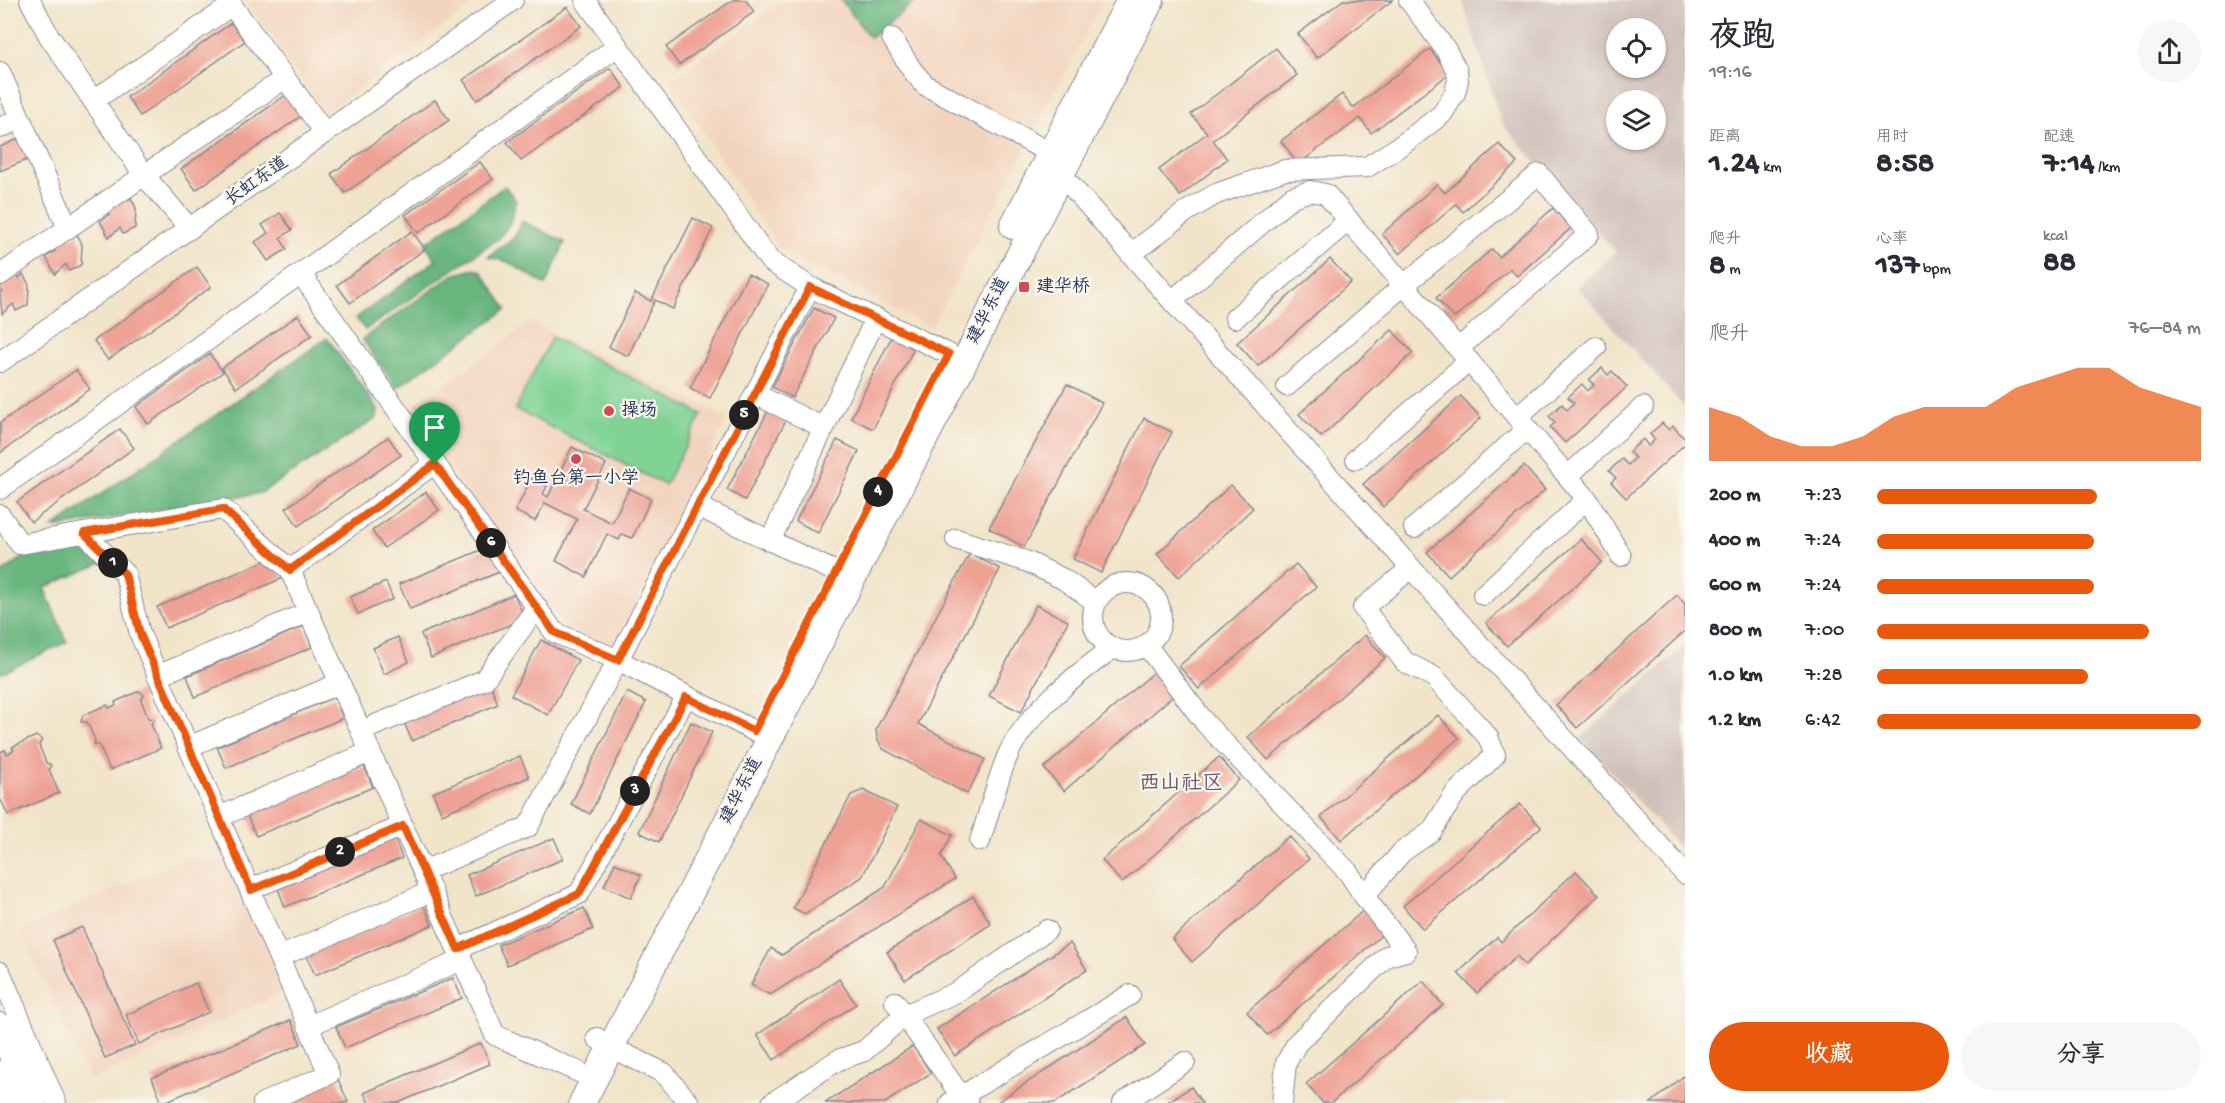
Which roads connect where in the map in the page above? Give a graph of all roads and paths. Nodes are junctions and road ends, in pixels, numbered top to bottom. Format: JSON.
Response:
{"nodes":[{"id":1,"x":30,"y":0,"type":"edge"},
{"id":2,"x":513,"y":0,"type":"edge"},
{"id":3,"x":585,"y":0,"type":"edge"},
{"id":4,"x":1130,"y":0,"type":"edge"},
{"id":5,"x":1151,"y":0,"type":"edge"},
{"id":6,"x":1409,"y":0,"type":"edge"},
{"id":7,"x":230,"y":3,"type":"edge"},
{"id":8,"x":892,"y":38,"type":"dead end"},
{"id":9,"x":618,"y":46,"type":"junction"},
{"id":10,"x":0,"y":72,"type":"edge"},
{"id":11,"x":285,"y":78,"type":"junction"},
{"id":12,"x":93,"y":101,"type":"junction"},
{"id":13,"x":20,"y":119,"type":"junction"},
{"id":14,"x":0,"y":128,"type":"edge"},
{"id":15,"x":325,"y":134,"type":"junction"},
{"id":16,"x":1055,"y":163,"type":"junction"},
{"id":17,"x":144,"y":175,"type":"junction"},
{"id":18,"x":1349,"y":220,"type":"junction"},
{"id":19,"x":68,"y":228,"type":"junction"},
{"id":20,"x":190,"y":229,"type":"junction"},
{"id":21,"x":1131,"y":254,"type":"junction"},
{"id":22,"x":0,"y":274,"type":"edge"},
{"id":23,"x":301,"y":274,"type":"junction"},
{"id":24,"x":1404,"y":285,"type":"junction"},
{"id":25,"x":810,"y":287,"type":"junction"},
{"id":26,"x":1172,"y":301,"type":"junction"},
{"id":27,"x":876,"y":318,"type":"junction"},
{"id":28,"x":1235,"y":318,"type":"dead end"},
{"id":29,"x":1596,"y":347,"type":"dead end"},
{"id":30,"x":949,"y":354,"type":"junction"},
{"id":31,"x":1464,"y":355,"type":"junction"},
{"id":32,"x":0,"y":362,"type":"edge"},
{"id":33,"x":1287,"y":386,"type":"dead end"},
{"id":34,"x":755,"y":394,"type":"junction"},
{"id":35,"x":1643,"y":407,"type":"dead end"},
{"id":36,"x":1522,"y":423,"type":"junction"},
{"id":37,"x":824,"y":428,"type":"junction"},
{"id":38,"x":1356,"y":459,"type":"dead end"},
{"id":39,"x":435,"y":464,"type":"junction"},
{"id":40,"x":1568,"y":476,"type":"junction"},
{"id":41,"x":0,"y":489,"type":"edge"},
{"id":42,"x":1587,"y":499,"type":"junction"},
{"id":43,"x":697,"y":506,"type":"junction"},
{"id":44,"x":0,"y":516,"type":"edge"},
{"id":45,"x":1414,"y":528,"type":"dead end"},
{"id":46,"x":84,"y":533,"type":"junction"},
{"id":47,"x":956,"y":539,"type":"dead end"},
{"id":48,"x":770,"y":541,"type":"junction"},
{"id":49,"x":1621,"y":556,"type":"dead end"},
{"id":50,"x":1411,"y":568,"type":"junction"},
{"id":51,"x":290,"y":570,"type":"junction"},
{"id":52,"x":836,"y":572,"type":"junction"},
{"id":53,"x":1483,"y":595,"type":"dead end"},
{"id":54,"x":1096,"y":602,"type":"junction"},
{"id":55,"x":537,"y":607,"type":"junction"},
{"id":56,"x":309,"y":612,"type":"junction"},
{"id":57,"x":1146,"y":645,"type":"junction"},
{"id":58,"x":1113,"y":648,"type":"junction"},
{"id":59,"x":618,"y":660,"type":"junction"},
{"id":60,"x":157,"y":676,"type":"junction"},
{"id":61,"x":340,"y":683,"type":"junction"},
{"id":62,"x":686,"y":697,"type":"junction"},
{"id":63,"x":361,"y":731,"type":"junction"},
{"id":64,"x":754,"y":731,"type":"junction"},
{"id":65,"x":189,"y":747,"type":"junction"},
{"id":66,"x":370,"y":752,"type":"junction"},
{"id":67,"x":219,"y":817,"type":"junction"},
{"id":68,"x":403,"y":826,"type":"junction"},
{"id":69,"x":980,"y":841,"type":"dead end"},
{"id":70,"x":423,"y":871,"type":"junction"},
{"id":71,"x":1685,"y":874,"type":"edge"},
{"id":72,"x":251,"y":890,"type":"junction"},
{"id":73,"x":432,"y":891,"type":"junction"},
{"id":74,"x":1364,"y":896,"type":"junction"},
{"id":75,"x":1047,"y":930,"type":"dead end"},
{"id":76,"x":460,"y":955,"type":"junction"},
{"id":77,"x":279,"y":957,"type":"junction"},
{"id":78,"x":0,"y":972,"type":"edge"},
{"id":79,"x":1130,"y":995,"type":"dead end"},
{"id":80,"x":900,"y":1009,"type":"junction"},
{"id":81,"x":0,"y":1026,"type":"edge"},
{"id":82,"x":309,"y":1026,"type":"junction"},
{"id":83,"x":604,"y":1042,"type":"junction"},
{"id":84,"x":1185,"y":1062,"type":"dead end"},
{"id":85,"x":579,"y":1072,"type":"junction"},
{"id":86,"x":0,"y":1074,"type":"edge"},
{"id":87,"x":960,"y":1100,"type":"edge"},
{"id":88,"x":12,"y":1103,"type":"edge"},
{"id":89,"x":32,"y":1103,"type":"edge"},
{"id":90,"x":56,"y":1103,"type":"edge"},
{"id":91,"x":263,"y":1103,"type":"edge"},
{"id":92,"x":563,"y":1103,"type":"edge"},
{"id":93,"x":582,"y":1103,"type":"edge"},
{"id":94,"x":689,"y":1103,"type":"edge"},
{"id":95,"x":772,"y":1103,"type":"edge"},
{"id":96,"x":1123,"y":1103,"type":"edge"},
{"id":97,"x":1282,"y":1103,"type":"edge"}],
"edges":[{"from":1,"to":12,"type":"street"},
{"from":2,"to":15,"type":"street","name":"长虹东道"},
{"from":3,"to":9,"type":"street"},
{"from":4,"to":16,"type":"main road","name":"建华东道"},
{"from":5,"to":16,"type":"main road","name":"建华东道"},
{"from":6,"to":21,"type":"street"},
{"from":7,"to":11,"type":"street"},
{"from":7,"to":12,"type":"street"},
{"from":8,"to":16,"type":"street"},
{"from":9,"to":23,"type":"street"},
{"from":9,"to":25,"type":"street"},
{"from":10,"to":13,"type":"street"},
{"from":11,"to":15,"type":"street"},
{"from":11,"to":17,"type":"street"},
{"from":12,"to":17,"type":"street"},
{"from":13,"to":14,"type":"street"},
{"from":13,"to":19,"type":"street"},
{"from":15,"to":20,"type":"street","name":"长虹东道"},
{"from":16,"to":21,"type":"street"},
{"from":16,"to":30,"type":"main road","name":"建华东道"},
{"from":16,"to":83,"type":"main road","name":"建华东道"},
{"from":17,"to":19,"type":"street"},
{"from":17,"to":20,"type":"street"},
{"from":18,"to":24,"type":"street"},
{"from":18,"to":26,"type":"street"},
{"from":18,"to":28,"type":"street"},
{"from":19,"to":22,"type":"street"},
{"from":20,"to":32,"type":"street","name":"长虹东道"},
{"from":21,"to":26,"type":"street"},
{"from":23,"to":39,"type":"street"},
{"from":23,"to":41,"type":"street"},
{"from":24,"to":31,"type":"street"},
{"from":24,"to":31,"type":"street"},
{"from":24,"to":33,"type":"street"},
{"from":25,"to":27,"type":"street"},
{"from":25,"to":34,"type":"street"},
{"from":26,"to":50,"type":"street"},
{"from":27,"to":30,"type":"street"},
{"from":27,"to":37,"type":"street"},
{"from":29,"to":36,"type":"street"},
{"from":30,"to":52,"type":"main road","name":"建华东道"},
{"from":31,"to":36,"type":"street"},
{"from":31,"to":38,"type":"street"},
{"from":34,"to":37,"type":"street"},
{"from":34,"to":43,"type":"street"},
{"from":35,"to":40,"type":"street"},
{"from":36,"to":40,"type":"street"},
{"from":36,"to":45,"type":"street"},
{"from":37,"to":48,"type":"street"},
{"from":39,"to":51,"type":"street"},
{"from":39,"to":55,"type":"street"},
{"from":40,"to":42,"type":"street"},
{"from":42,"to":49,"type":"street"},
{"from":42,"to":53,"type":"street"},
{"from":43,"to":48,"type":"street"},
{"from":43,"to":59,"type":"street"},
{"from":44,"to":46,"type":"street"},
{"from":46,"to":51,"type":"street"},
{"from":46,"to":60,"type":"street"},
{"from":47,"to":54,"type":"street"},
{"from":48,"to":52,"type":"street"},
{"from":50,"to":71,"type":"street"},
{"from":50,"to":74,"type":"street"},
{"from":51,"to":56,"type":"street"},
{"from":52,"to":64,"type":"main road","name":"建华东道"},
{"from":54,"to":57,"type":"street"},
{"from":54,"to":58,"type":"street"},
{"from":55,"to":59,"type":"street"},
{"from":55,"to":63,"type":"street"},
{"from":56,"to":60,"type":"street"},
{"from":56,"to":61,"type":"street"},
{"from":57,"to":58,"type":"street"},
{"from":57,"to":74,"type":"street"},
{"from":58,"to":69,"type":"street"},
{"from":59,"to":62,"type":"street"},
{"from":59,"to":70,"type":"street"},
{"from":60,"to":65,"type":"street"},
{"from":61,"to":63,"type":"street"},
{"from":61,"to":65,"type":"street"},
{"from":62,"to":64,"type":"street"},
{"from":62,"to":76,"type":"street"},
{"from":63,"to":66,"type":"street"},
{"from":64,"to":83,"type":"main road","name":"建华东道"},
{"from":65,"to":67,"type":"street"},
{"from":66,"to":67,"type":"street"},
{"from":66,"to":68,"type":"street"},
{"from":67,"to":72,"type":"street"},
{"from":68,"to":70,"type":"street"},
{"from":68,"to":72,"type":"street"},
{"from":70,"to":73,"type":"street"},
{"from":72,"to":77,"type":"street"},
{"from":73,"to":76,"type":"street"},
{"from":73,"to":77,"type":"street"},
{"from":74,"to":97,"type":"street"},
{"from":75,"to":80,"type":"street"},
{"from":76,"to":82,"type":"street"},
{"from":76,"to":85,"type":"street"},
{"from":77,"to":82,"type":"street"},
{"from":78,"to":90,"type":"street"},
{"from":79,"to":87,"type":"street"},
{"from":80,"to":87,"type":"street"},
{"from":80,"to":95,"type":"street"},
{"from":81,"to":89,"type":"main road"},
{"from":82,"to":91,"type":"street"},
{"from":83,"to":85,"type":"main road","name":"建华东道"},
{"from":83,"to":93,"type":"main road","name":"建华东道"},
{"from":83,"to":94,"type":"street"},
{"from":84,"to":96,"type":"street"},
{"from":85,"to":92,"type":"main road","name":"建华东道"},
{"from":86,"to":88,"type":"main road"}]}
